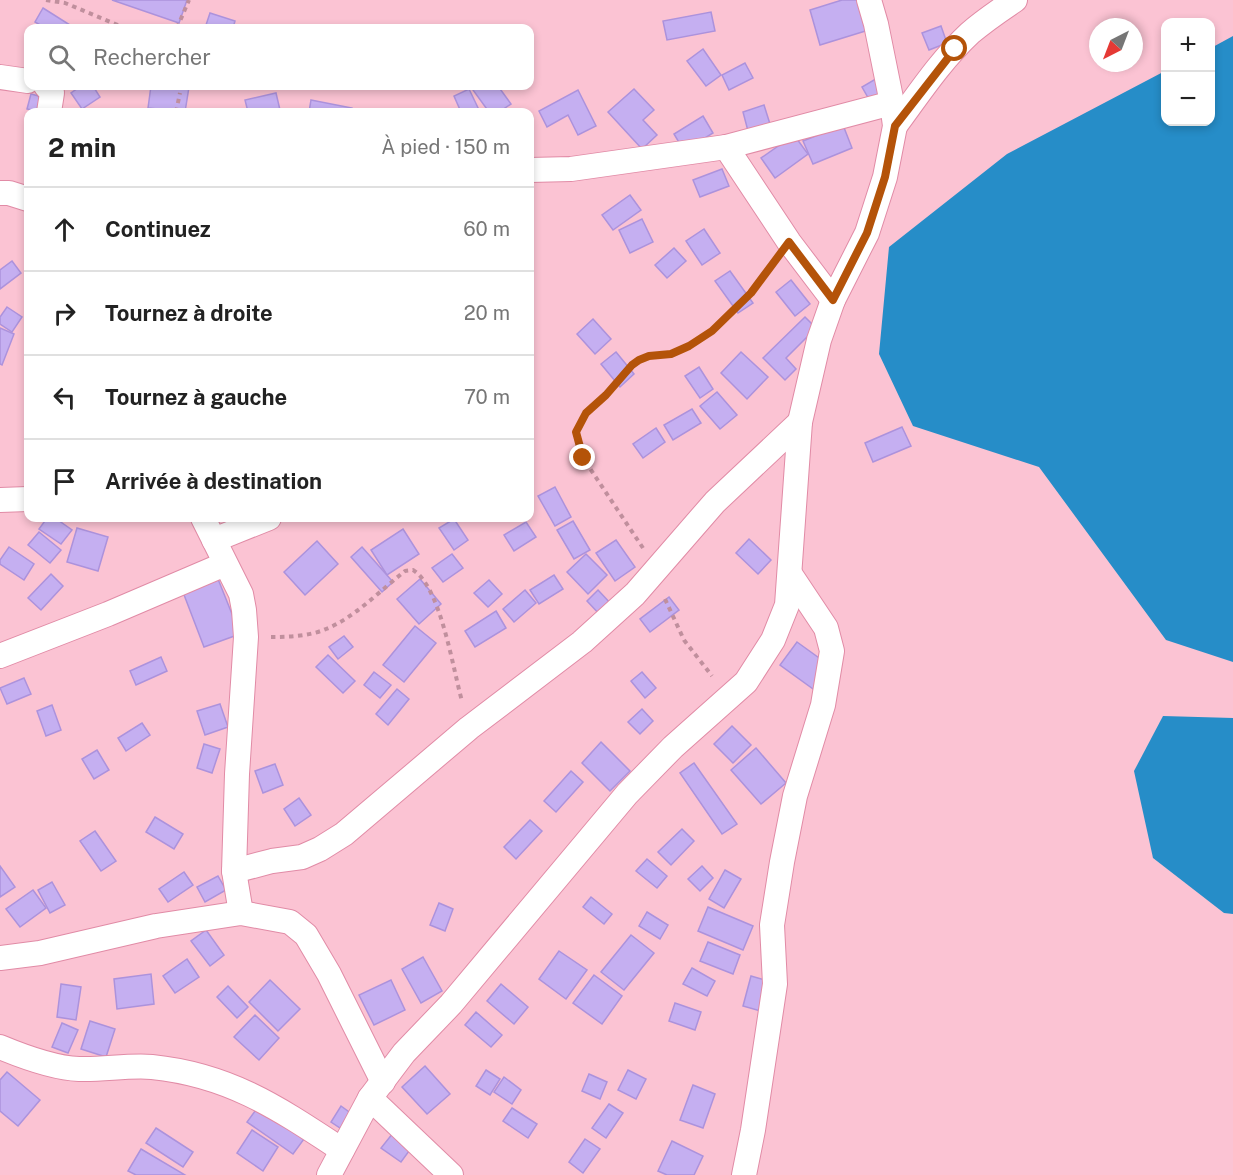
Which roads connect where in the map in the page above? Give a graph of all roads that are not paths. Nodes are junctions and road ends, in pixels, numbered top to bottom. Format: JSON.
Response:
{"nodes":[{"id":1,"x":869,"y":0,"type":"edge"},
{"id":2,"x":1015,"y":0,"type":"edge"},
{"id":3,"x":0,"y":77,"type":"edge"},
{"id":4,"x":24,"y":80,"type":"edge"},
{"id":5,"x":49,"y":90,"type":"edge"},
{"id":6,"x":50,"y":108,"type":"edge"},
{"id":7,"x":894,"y":115,"type":"junction"},
{"id":8,"x":726,"y":147,"type":"junction"},
{"id":9,"x":534,"y":170,"type":"edge"},
{"id":10,"x":0,"y":193,"type":"edge"},
{"id":11,"x":24,"y":198,"type":"edge"},
{"id":12,"x":833,"y":300,"type":"junction"},
{"id":13,"x":800,"y":422,"type":"junction"},
{"id":14,"x":24,"y":499,"type":"edge"},
{"id":15,"x":0,"y":500,"type":"edge"},
{"id":16,"x":204,"y":522,"type":"edge"},
{"id":17,"x":259,"y":522,"type":"edge"},
{"id":18,"x":214,"y":540,"type":"junction"},
{"id":19,"x":225,"y":564,"type":"junction"},
{"id":20,"x":790,"y":574,"type":"junction"},
{"id":21,"x":0,"y":656,"type":"edge"},
{"id":22,"x":234,"y":871,"type":"junction"},
{"id":23,"x":241,"y":913,"type":"junction"},
{"id":24,"x":0,"y":958,"type":"edge"},
{"id":25,"x":0,"y":1047,"type":"edge"},
{"id":26,"x":377,"y":1090,"type":"junction"},
{"id":27,"x":342,"y":1150,"type":"junction"},
{"id":28,"x":329,"y":1175,"type":"edge"},
{"id":29,"x":451,"y":1175,"type":"edge"},
{"id":30,"x":744,"y":1175,"type":"edge"}],
"edges":[{"from":1,"to":7,"type":"street"},
{"from":2,"to":7,"type":"street"},
{"from":3,"to":4,"type":"street"},
{"from":5,"to":6,"type":"street"},
{"from":7,"to":8,"type":"street"},
{"from":7,"to":12,"type":"street"},
{"from":8,"to":9,"type":"street"},
{"from":8,"to":12,"type":"street"},
{"from":10,"to":11,"type":"street"},
{"from":12,"to":13,"type":"street"},
{"from":13,"to":20,"type":"street"},
{"from":13,"to":22,"type":"street"},
{"from":14,"to":15,"type":"street"},
{"from":16,"to":18,"type":"street"},
{"from":17,"to":18,"type":"street"},
{"from":18,"to":19,"type":"street"},
{"from":19,"to":21,"type":"street"},
{"from":19,"to":22,"type":"street"},
{"from":20,"to":26,"type":"street"},
{"from":20,"to":30,"type":"street"},
{"from":22,"to":23,"type":"street"},
{"from":23,"to":24,"type":"street"},
{"from":23,"to":26,"type":"street"},
{"from":25,"to":27,"type":"street"},
{"from":26,"to":27,"type":"street"},
{"from":26,"to":29,"type":"street"},
{"from":27,"to":28,"type":"street"}]}
